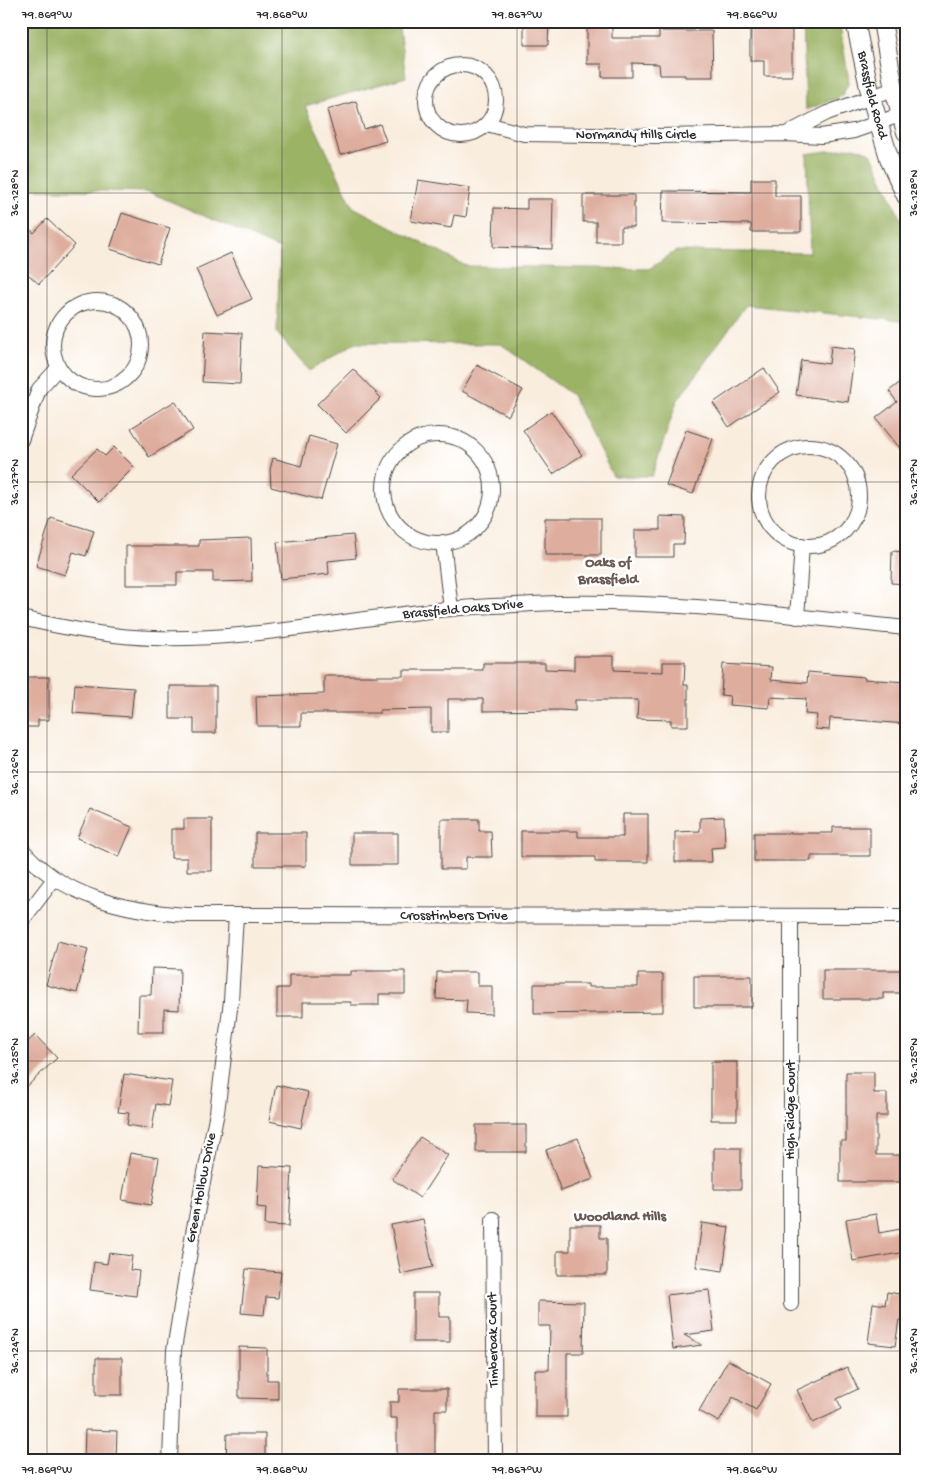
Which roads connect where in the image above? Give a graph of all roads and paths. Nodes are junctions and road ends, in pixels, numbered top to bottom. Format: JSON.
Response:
{"nodes":[{"id":1,"x":855,"y":21,"type":"edge"},
{"id":2,"x":882,"y":21,"type":"edge"},
{"id":3,"x":894,"y":89,"type":"junction"},
{"id":4,"x":871,"y":97,"type":"junction"},
{"id":5,"x":879,"y":123,"type":"junction"},
{"id":6,"x":487,"y":124,"type":"junction"},
{"id":7,"x":903,"y":124,"type":"edge"},
{"id":8,"x":786,"y":134,"type":"junction"},
{"id":9,"x":906,"y":196,"type":"edge"},
{"id":10,"x":58,"y":368,"type":"junction"},
{"id":11,"x":21,"y":440,"type":"edge"},
{"id":12,"x":443,"y":542,"type":"junction"},
{"id":13,"x":802,"y":545,"type":"junction"},
{"id":14,"x":450,"y":609,"type":"junction"},
{"id":15,"x":797,"y":617,"type":"junction"},
{"id":16,"x":21,"y":618,"type":"edge"},
{"id":17,"x":906,"y":628,"type":"edge"},
{"id":18,"x":21,"y":848,"type":"edge"},
{"id":19,"x":54,"y":879,"type":"junction"},
{"id":20,"x":236,"y":915,"type":"junction"},
{"id":21,"x":791,"y":916,"type":"junction"},
{"id":22,"x":906,"y":916,"type":"edge"},
{"id":23,"x":21,"y":922,"type":"edge"},
{"id":24,"x":493,"y":1219,"type":"dead end"},
{"id":25,"x":790,"y":1304,"type":"dead end"},
{"id":26,"x":170,"y":1461,"type":"edge"},
{"id":27,"x":495,"y":1461,"type":"edge"}],
"edges":[{"from":1,"to":4,"type":"street","name":"Brassfield Road"},
{"from":2,"to":3,"type":"street","name":"Brassfield Road"},
{"from":3,"to":4,"type":"street","name":"Normandy Hills Circle"},
{"from":3,"to":7,"type":"street","name":"Brassfield Road"},
{"from":4,"to":5,"type":"street","name":"Brassfield Road"},
{"from":4,"to":8,"type":"street","name":"Normandy Hills Circle"},
{"from":5,"to":7,"type":"street","name":"Normandy Hills Circle"},
{"from":5,"to":8,"type":"street","name":"Normandy Hills Circle"},
{"from":5,"to":9,"type":"street","name":"Brassfield Road"},
{"from":6,"to":6,"type":"street"},
{"from":6,"to":8,"type":"street","name":"Normandy Hills Circle"},
{"from":10,"to":10,"type":"street"},
{"from":10,"to":11,"type":"street"},
{"from":12,"to":12,"type":"street"},
{"from":12,"to":14,"type":"street"},
{"from":13,"to":13,"type":"street"},
{"from":13,"to":15,"type":"street"},
{"from":14,"to":15,"type":"street","name":"Brassfield Oaks Drive"},
{"from":14,"to":16,"type":"street","name":"Brassfield Oaks Drive"},
{"from":15,"to":17,"type":"street","name":"Brassfield Oaks Drive"},
{"from":18,"to":19,"type":"street","name":"Crosstimbers Drive"},
{"from":19,"to":20,"type":"street","name":"Crosstimbers Drive"},
{"from":19,"to":23,"type":"street"},
{"from":20,"to":21,"type":"street","name":"Crosstimbers Drive"},
{"from":20,"to":26,"type":"street","name":"Green Hollow Drive"},
{"from":21,"to":22,"type":"street","name":"Crosstimbers Drive"},
{"from":21,"to":25,"type":"street","name":"High Ridge Court"},
{"from":24,"to":27,"type":"street","name":"Timberoak Court"}]}
